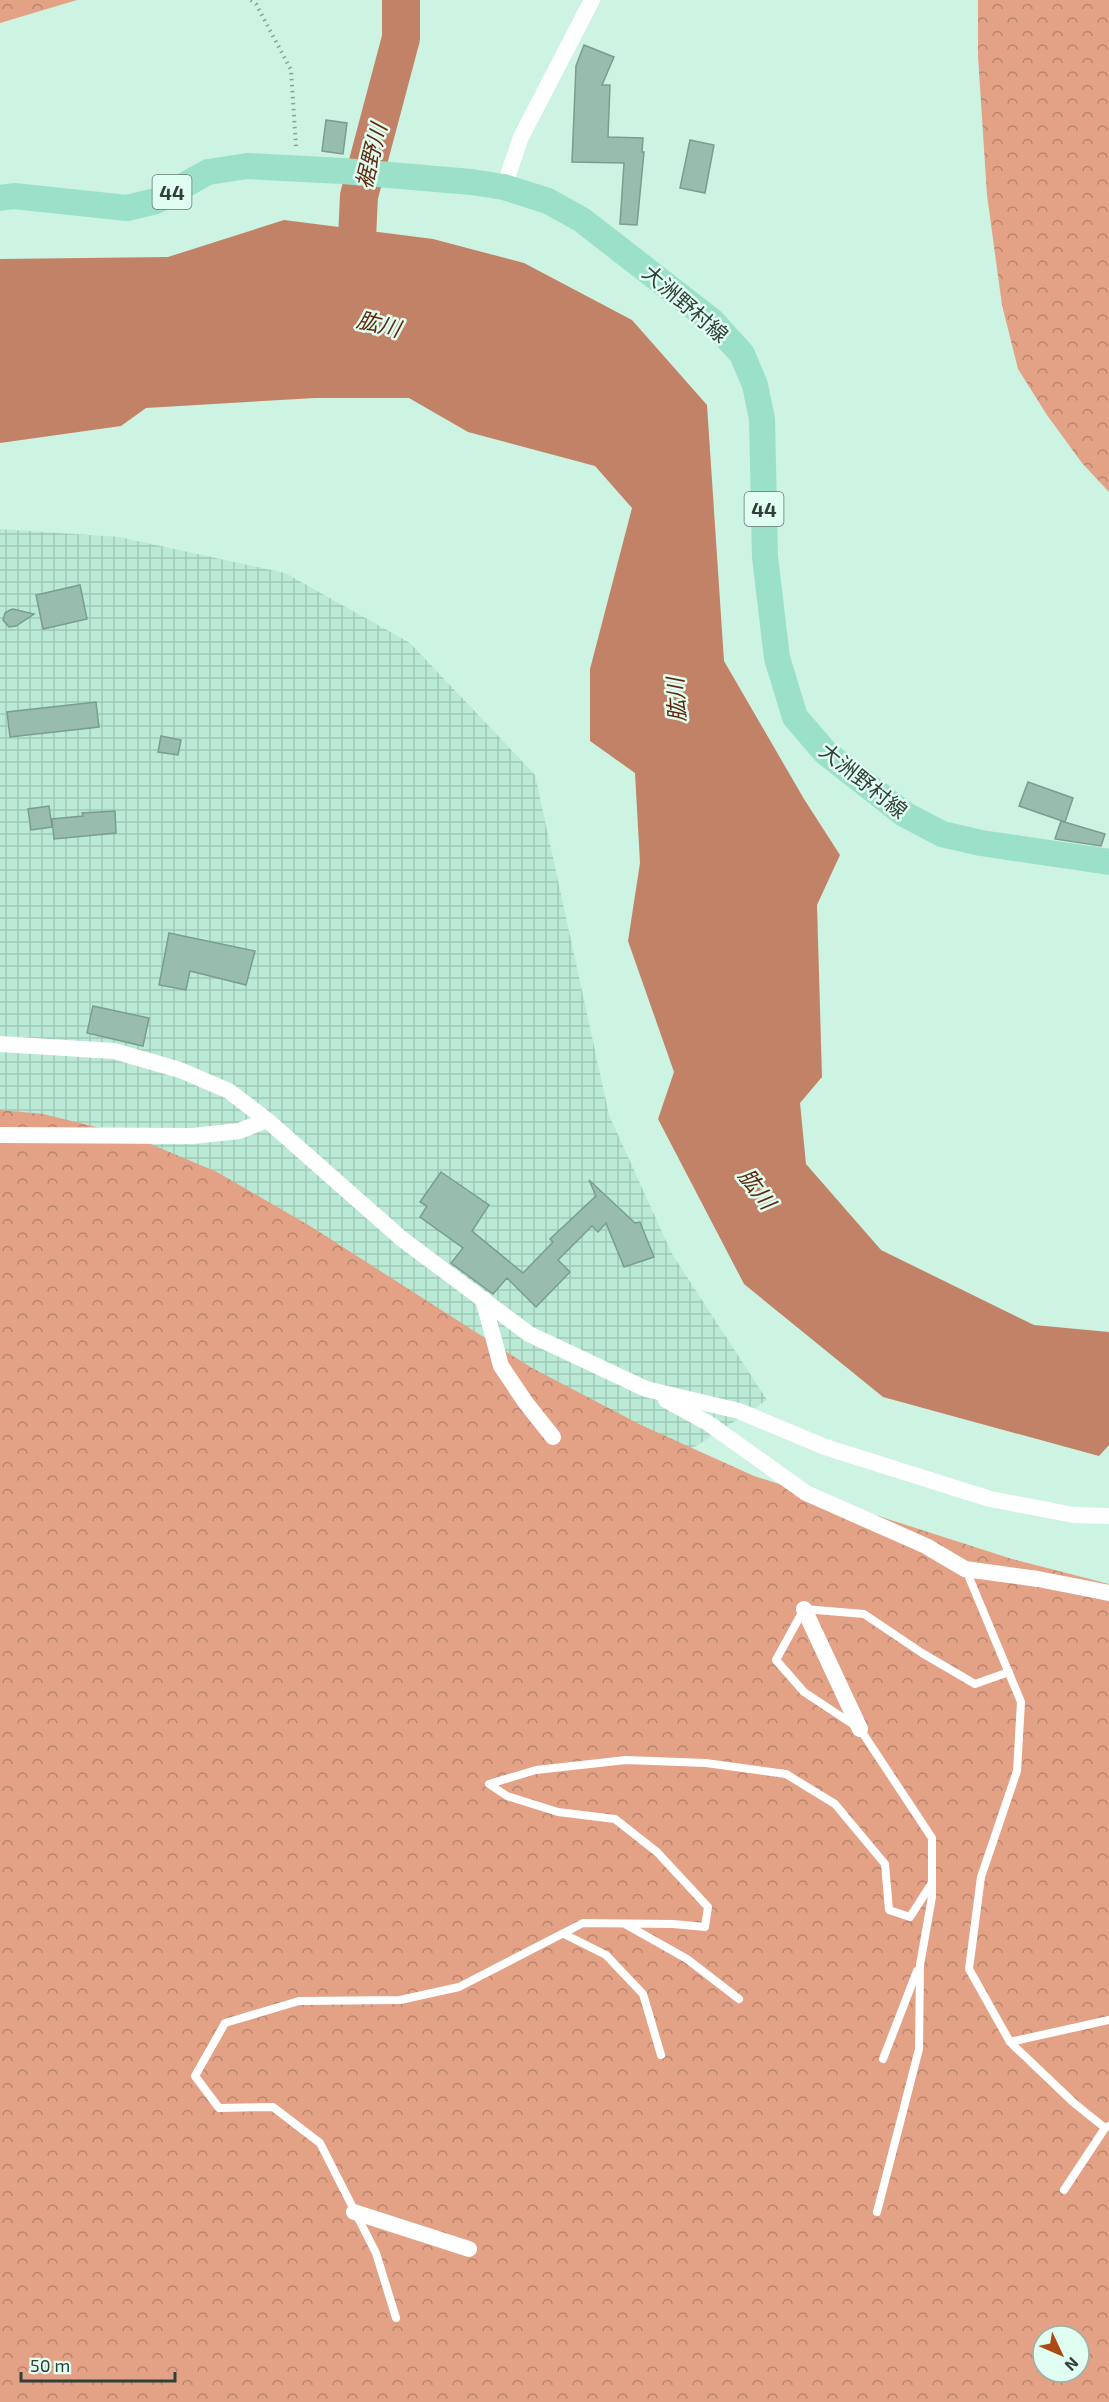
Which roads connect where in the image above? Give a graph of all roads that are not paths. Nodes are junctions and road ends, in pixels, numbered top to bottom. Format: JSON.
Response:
{"nodes":[{"id":1,"x":592,"y":0,"type":"edge"},
{"id":2,"x":504,"y":187,"type":"junction"},
{"id":3,"x":0,"y":198,"type":"edge"},
{"id":4,"x":1109,"y":862,"type":"edge"},
{"id":5,"x":0,"y":1044,"type":"edge"},
{"id":6,"x":267,"y":1120,"type":"junction"},
{"id":7,"x":0,"y":1135,"type":"edge"},
{"id":8,"x":483,"y":1299,"type":"junction"},
{"id":9,"x":646,"y":1389,"type":"junction"},
{"id":10,"x":553,"y":1437,"type":"dead end"},
{"id":11,"x":1109,"y":1516,"type":"edge"},
{"id":12,"x":966,"y":1569,"type":"junction"},
{"id":13,"x":1109,"y":1593,"type":"edge"},
{"id":14,"x":804,"y":1609,"type":"junction"},
{"id":15,"x":1009,"y":1672,"type":"junction"},
{"id":16,"x":860,"y":1729,"type":"junction"},
{"id":17,"x":932,"y":1883,"type":"junction"},
{"id":18,"x":625,"y":1924,"type":"junction"},
{"id":19,"x":564,"y":1934,"type":"junction"},
{"id":20,"x":920,"y":1965,"type":"junction"},
{"id":21,"x":740,"y":1999,"type":"dead end"},
{"id":22,"x":1109,"y":2020,"type":"edge"},
{"id":23,"x":1010,"y":2042,"type":"junction"},
{"id":24,"x":661,"y":2055,"type":"dead end"},
{"id":25,"x":883,"y":2059,"type":"dead end"},
{"id":26,"x":1107,"y":2127,"type":"edge"},
{"id":27,"x":1064,"y":2190,"type":"dead end"},
{"id":28,"x":354,"y":2212,"type":"junction"},
{"id":29,"x":877,"y":2212,"type":"dead end"},
{"id":30,"x":469,"y":2249,"type":"dead end"},
{"id":31,"x":396,"y":2318,"type":"dead end"}],
"edges":[{"from":1,"to":2,"type":"street"},
{"from":2,"to":3,"type":"main road","name":"大洲野村線","number":"44"},
{"from":2,"to":4,"type":"main road","name":"大洲野村線","number":"44"},
{"from":5,"to":6,"type":"street"},
{"from":6,"to":7,"type":"street"},
{"from":6,"to":8,"type":"street"},
{"from":8,"to":9,"type":"street"},
{"from":8,"to":10,"type":"street"},
{"from":9,"to":11,"type":"street"},
{"from":9,"to":12,"type":"street"},
{"from":12,"to":13,"type":"street"},
{"from":12,"to":15,"type":"lane"},
{"from":14,"to":15,"type":"lane"},
{"from":14,"to":16,"type":"street"},
{"from":14,"to":16,"type":"lane"},
{"from":15,"to":23,"type":"lane"},
{"from":16,"to":17,"type":"lane"},
{"from":17,"to":18,"type":"lane"},
{"from":17,"to":20,"type":"lane"},
{"from":18,"to":19,"type":"lane"},
{"from":18,"to":21,"type":"lane"},
{"from":19,"to":24,"type":"lane"},
{"from":19,"to":28,"type":"lane"},
{"from":20,"to":25,"type":"lane"},
{"from":20,"to":29,"type":"lane"},
{"from":22,"to":23,"type":"lane"},
{"from":23,"to":26,"type":"lane"},
{"from":26,"to":27,"type":"lane"},
{"from":28,"to":30,"type":"street"},
{"from":28,"to":31,"type":"lane"}]}
